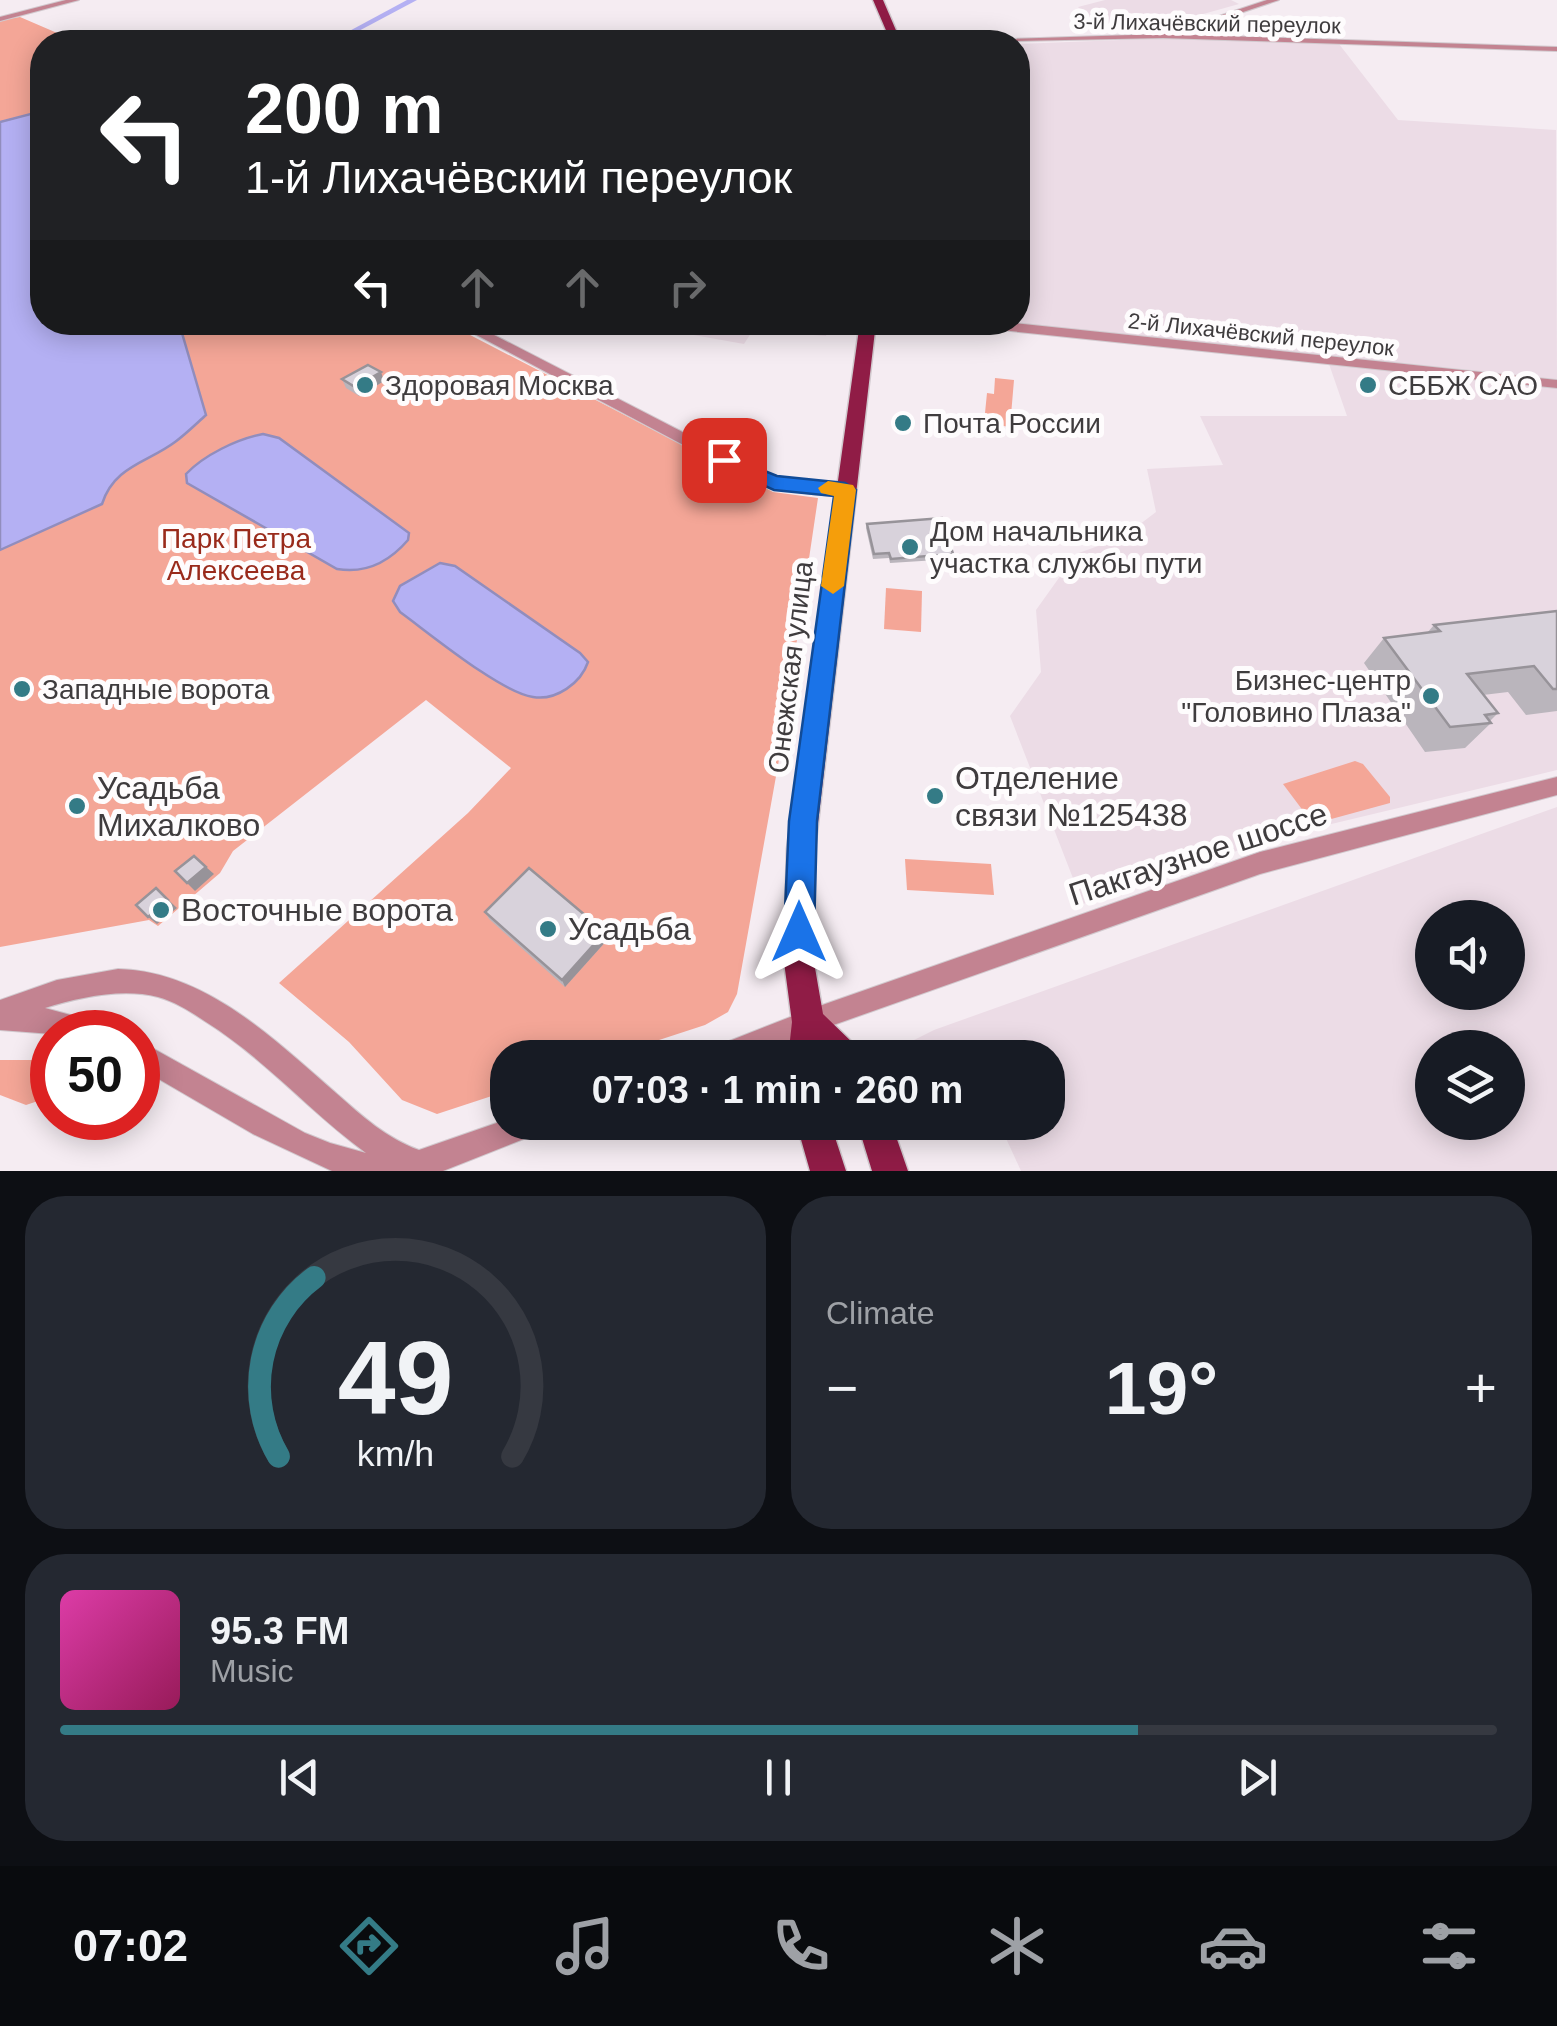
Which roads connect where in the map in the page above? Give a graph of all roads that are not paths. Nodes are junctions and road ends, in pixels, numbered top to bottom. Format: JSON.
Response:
{"nodes":[{"id":1,"x":75,"y":0,"type":"edge"},
{"id":2,"x":878,"y":0,"type":"edge"},
{"id":3,"x":1275,"y":0,"type":"edge"},
{"id":4,"x":0,"y":19,"type":"edge"},
{"id":5,"x":891,"y":30,"type":"edge"},
{"id":6,"x":1163,"y":36,"type":"junction"},
{"id":7,"x":1030,"y":40,"type":"edge"},
{"id":8,"x":1557,"y":49,"type":"edge"},
{"id":9,"x":1030,"y":329,"type":"edge"},
{"id":10,"x":483,"y":335,"type":"edge"},
{"id":11,"x":866,"y":335,"type":"edge"},
{"id":12,"x":1557,"y":384,"type":"edge"},
{"id":13,"x":845,"y":490,"type":"junction"},
{"id":14,"x":1557,"y":786,"type":"edge"},
{"id":15,"x":0,"y":1015,"type":"edge"},
{"id":16,"x":30,"y":1019,"type":"edge"},
{"id":17,"x":808,"y":1022,"type":"junction"},
{"id":18,"x":763,"y":1040,"type":"edge"},
{"id":19,"x":806,"y":1040,"type":"edge"},
{"id":20,"x":826,"y":1040,"type":"edge"},
{"id":21,"x":160,"y":1063,"type":"edge"},
{"id":22,"x":490,"y":1138,"type":"edge"},
{"id":23,"x":819,"y":1140,"type":"edge"},
{"id":24,"x":880,"y":1140,"type":"edge"},
{"id":25,"x":416,"y":1163,"type":"junction"},
{"id":26,"x":828,"y":1171,"type":"edge"},
{"id":27,"x":890,"y":1171,"type":"edge"}],
"edges":[{"from":1,"to":4,"type":"street"},
{"from":2,"to":5,"type":"main road"},
{"from":3,"to":6,"type":"street"},
{"from":6,"to":7,"type":"street","name":"3-й Лихачёвский переулок"},
{"from":6,"to":8,"type":"street","name":"3-й Лихачёвский переулок"},
{"from":9,"to":12,"type":"street","name":"2-й Лихачёвский переулок"},
{"from":10,"to":13,"type":"street"},
{"from":11,"to":13,"type":"main road","name":"Онежская улица"},
{"from":13,"to":17,"type":"main road","name":"Онежская улица"},
{"from":14,"to":17,"type":"street","name":"Пакгаузное шоссе"},
{"from":15,"to":16,"type":"street"},
{"from":15,"to":25,"type":"street"},
{"from":17,"to":18,"type":"street","name":"Пакгаузное шоссе"},
{"from":17,"to":19,"type":"main road","name":"Онежская улица"},
{"from":17,"to":20,"type":"main road"},
{"from":21,"to":25,"type":"street"},
{"from":22,"to":25,"type":"street"},
{"from":23,"to":26,"type":"main road"},
{"from":24,"to":27,"type":"main road"}]}
